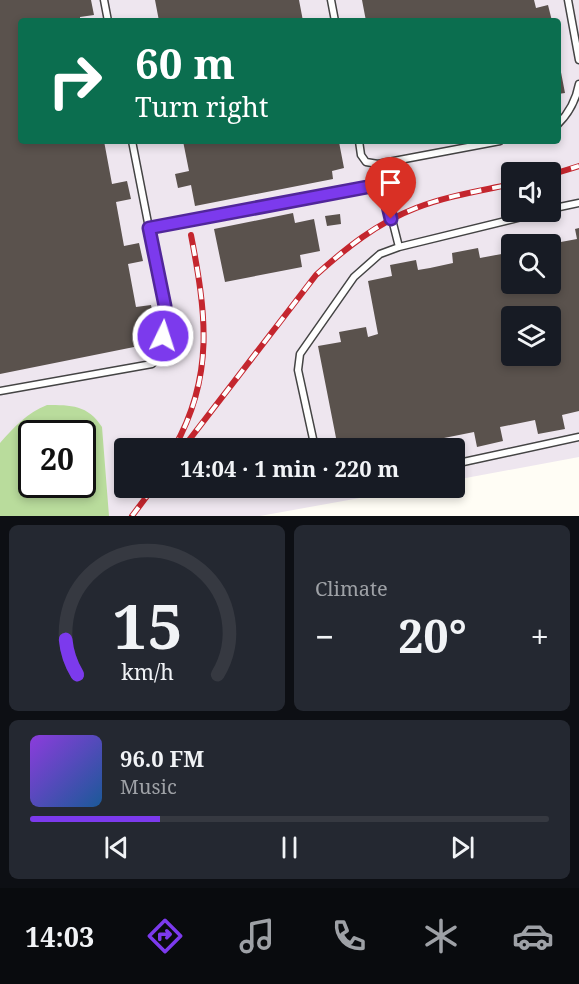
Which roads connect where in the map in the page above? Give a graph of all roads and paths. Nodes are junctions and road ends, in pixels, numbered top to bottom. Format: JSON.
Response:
{"nodes":[{"id":1,"x":104,"y":0,"type":"edge"},
{"id":2,"x":331,"y":0,"type":"edge"},
{"id":3,"x":568,"y":0,"type":"edge"},
{"id":4,"x":107,"y":18,"type":"edge"},
{"id":5,"x":334,"y":18,"type":"edge"},
{"id":6,"x":579,"y":60,"type":"edge"},
{"id":7,"x":579,"y":84,"type":"edge"},
{"id":8,"x":561,"y":120,"type":"edge"},
{"id":9,"x":133,"y":144,"type":"edge"},
{"id":10,"x":359,"y":144,"type":"edge"},
{"id":11,"x":484,"y":144,"type":"edge"},
{"id":12,"x":378,"y":164,"type":"junction"},
{"id":13,"x":383,"y":184,"type":"junction"},
{"id":14,"x":579,"y":203,"type":"edge"},
{"id":15,"x":561,"y":207,"type":"edge"},
{"id":16,"x":501,"y":222,"type":"edge"},
{"id":17,"x":149,"y":228,"type":"junction"},
{"id":18,"x":399,"y":247,"type":"junction"},
{"id":19,"x":0,"y":391,"type":"edge"},
{"id":20,"x":579,"y":437,"type":"edge"},
{"id":21,"x":313,"y":438,"type":"edge"},
{"id":22,"x":465,"y":462,"type":"edge"}],
"edges":[{"from":1,"to":4,"type":"lane"},
{"from":2,"to":5,"type":"lane"},
{"from":3,"to":6,"type":"lane"},
{"from":7,"to":8,"type":"lane"},
{"from":9,"to":17,"type":"lane"},
{"from":10,"to":12,"type":"lane"},
{"from":11,"to":12,"type":"lane"},
{"from":12,"to":13,"type":"lane"},
{"from":13,"to":17,"type":"lane"},
{"from":13,"to":18,"type":"lane"},
{"from":14,"to":15,"type":"lane"},
{"from":16,"to":18,"type":"lane"},
{"from":17,"to":19,"type":"lane"},
{"from":18,"to":21,"type":"lane"},
{"from":20,"to":22,"type":"lane"}]}
